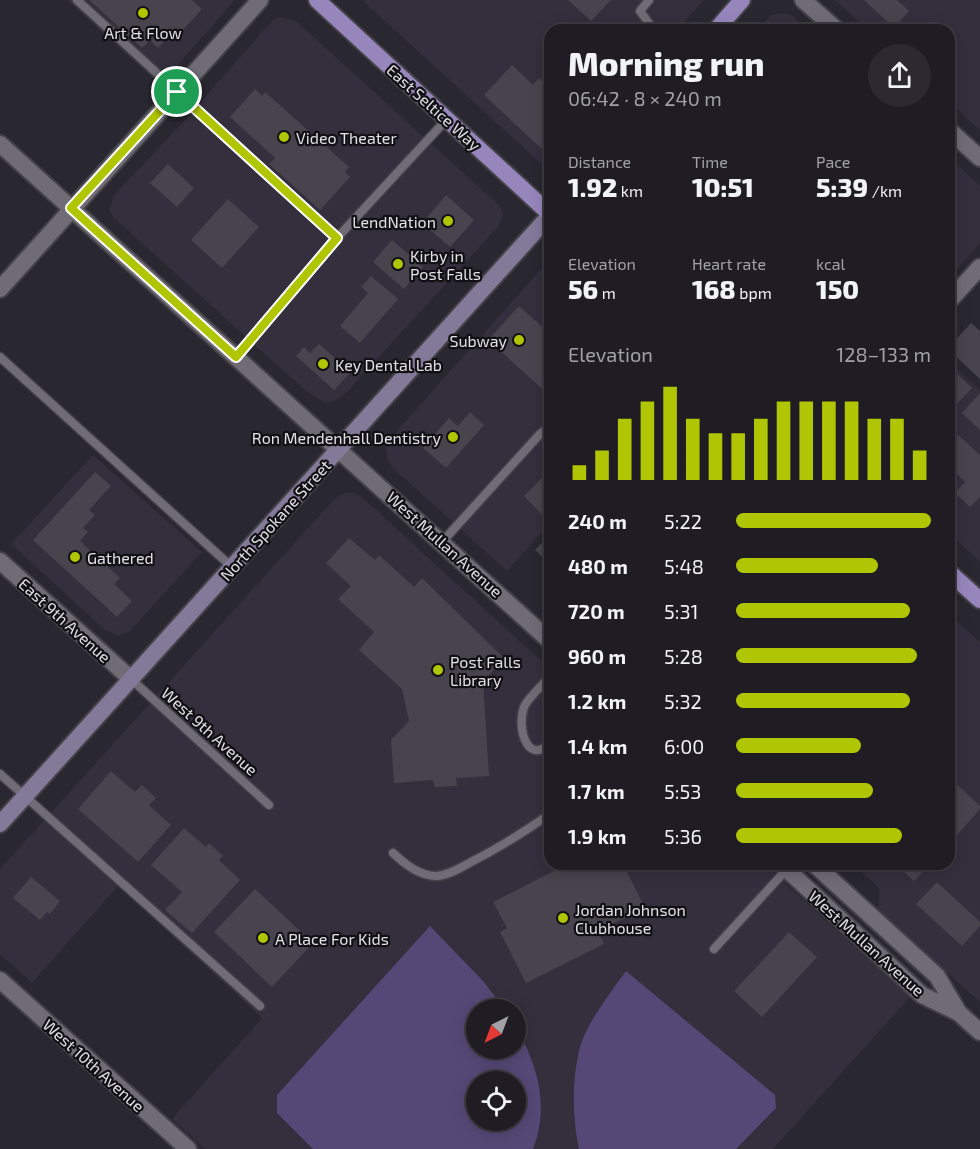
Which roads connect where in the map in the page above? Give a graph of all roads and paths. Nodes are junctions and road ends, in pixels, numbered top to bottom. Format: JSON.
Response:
{"nodes":[{"id":1,"x":77,"y":0,"type":"edge"},
{"id":2,"x":260,"y":0,"type":"edge"},
{"id":3,"x":317,"y":0,"type":"edge"},
{"id":4,"x":649,"y":0,"type":"edge"},
{"id":5,"x":742,"y":0,"type":"edge"},
{"id":6,"x":803,"y":0,"type":"edge"},
{"id":7,"x":650,"y":24,"type":"edge"},
{"id":8,"x":721,"y":24,"type":"edge"},
{"id":9,"x":830,"y":24,"type":"edge"},
{"id":10,"x":177,"y":92,"type":"junction"},
{"id":11,"x":447,"y":118,"type":"junction"},
{"id":12,"x":955,"y":136,"type":"edge"},
{"id":13,"x":0,"y":144,"type":"edge"},
{"id":14,"x":980,"y":158,"type":"edge"},
{"id":15,"x":71,"y":208,"type":"junction"},
{"id":16,"x":544,"y":208,"type":"edge"},
{"id":17,"x":544,"y":221,"type":"edge"},
{"id":18,"x":337,"y":238,"type":"junction"},
{"id":19,"x":980,"y":267,"type":"edge"},
{"id":20,"x":0,"y":289,"type":"edge"},
{"id":21,"x":955,"y":294,"type":"edge"},
{"id":22,"x":0,"y":357,"type":"edge"},
{"id":23,"x":236,"y":357,"type":"junction"},
{"id":24,"x":544,"y":431,"type":"edge"},
{"id":25,"x":339,"y":448,"type":"junction"},
{"id":26,"x":442,"y":542,"type":"junction"},
{"id":27,"x":0,"y":561,"type":"edge"},
{"id":28,"x":233,"y":568,"type":"junction"},
{"id":29,"x":955,"y":578,"type":"edge"},
{"id":30,"x":980,"y":600,"type":"edge"},
{"id":31,"x":544,"y":636,"type":"edge"},
{"id":32,"x":131,"y":679,"type":"junction"},
{"id":33,"x":544,"y":683,"type":"edge"},
{"id":34,"x":544,"y":748,"type":"edge"},
{"id":35,"x":0,"y":774,"type":"edge"},
{"id":36,"x":25,"y":796,"type":"junction"},
{"id":37,"x":269,"y":805,"type":"dead end"},
{"id":38,"x":544,"y":818,"type":"edge"},
{"id":39,"x":0,"y":824,"type":"edge"},
{"id":40,"x":393,"y":853,"type":"dead end"},
{"id":41,"x":781,"y":870,"type":"edge"},
{"id":42,"x":788,"y":870,"type":"edge"},
{"id":43,"x":821,"y":870,"type":"edge"},
{"id":44,"x":714,"y":949,"type":"dead end"},
{"id":45,"x":0,"y":980,"type":"edge"},
{"id":46,"x":260,"y":1006,"type":"dead end"},
{"id":47,"x":959,"y":1013,"type":"junction"},
{"id":48,"x":980,"y":1032,"type":"edge"},
{"id":49,"x":181,"y":1147,"type":"edge"}],
"edges":[{"from":1,"to":10,"type":"lane"},
{"from":2,"to":10,"type":"street"},
{"from":3,"to":11,"type":"main road","name":"East Seltice Way"},
{"from":4,"to":7,"type":"lane"},
{"from":5,"to":8,"type":"main road"},
{"from":6,"to":9,"type":"street"},
{"from":10,"to":15,"type":"street"},
{"from":10,"to":18,"type":"lane"},
{"from":11,"to":16,"type":"main road","name":"East Seltice Way"},
{"from":11,"to":18,"type":"lane"},
{"from":12,"to":14,"type":"street"},
{"from":13,"to":15,"type":"street","name":"West Mullan Avenue"},
{"from":15,"to":20,"type":"street"},
{"from":15,"to":23,"type":"street","name":"West Mullan Avenue"},
{"from":17,"to":25,"type":"main road","name":"North Spokane Street"},
{"from":18,"to":23,"type":"lane"},
{"from":19,"to":21,"type":"street"},
{"from":22,"to":28,"type":"lane"},
{"from":23,"to":25,"type":"street","name":"West Mullan Avenue"},
{"from":24,"to":26,"type":"lane"},
{"from":25,"to":26,"type":"street","name":"West Mullan Avenue"},
{"from":25,"to":28,"type":"main road","name":"North Spokane Street"},
{"from":26,"to":31,"type":"street","name":"West Mullan Avenue"},
{"from":27,"to":32,"type":"street","name":"East 9th Avenue"},
{"from":28,"to":32,"type":"main road","name":"North Spokane Street"},
{"from":29,"to":30,"type":"main road"},
{"from":32,"to":36,"type":"main road","name":"North Spokane Street"},
{"from":32,"to":37,"type":"lane","name":"West 9th Avenue"},
{"from":33,"to":34,"type":"lane"},
{"from":35,"to":36,"type":"lane"},
{"from":36,"to":39,"type":"main road","name":"North Spokane Street"},
{"from":36,"to":46,"type":"lane"},
{"from":38,"to":40,"type":"lane"},
{"from":41,"to":44,"type":"lane"},
{"from":42,"to":47,"type":"street","name":"West Mullan Avenue"},
{"from":43,"to":47,"type":"street","name":"West Mullan Avenue"},
{"from":45,"to":49,"type":"street","name":"West 10th Avenue"},
{"from":47,"to":48,"type":"street","name":"West Mullan Avenue"}]}
